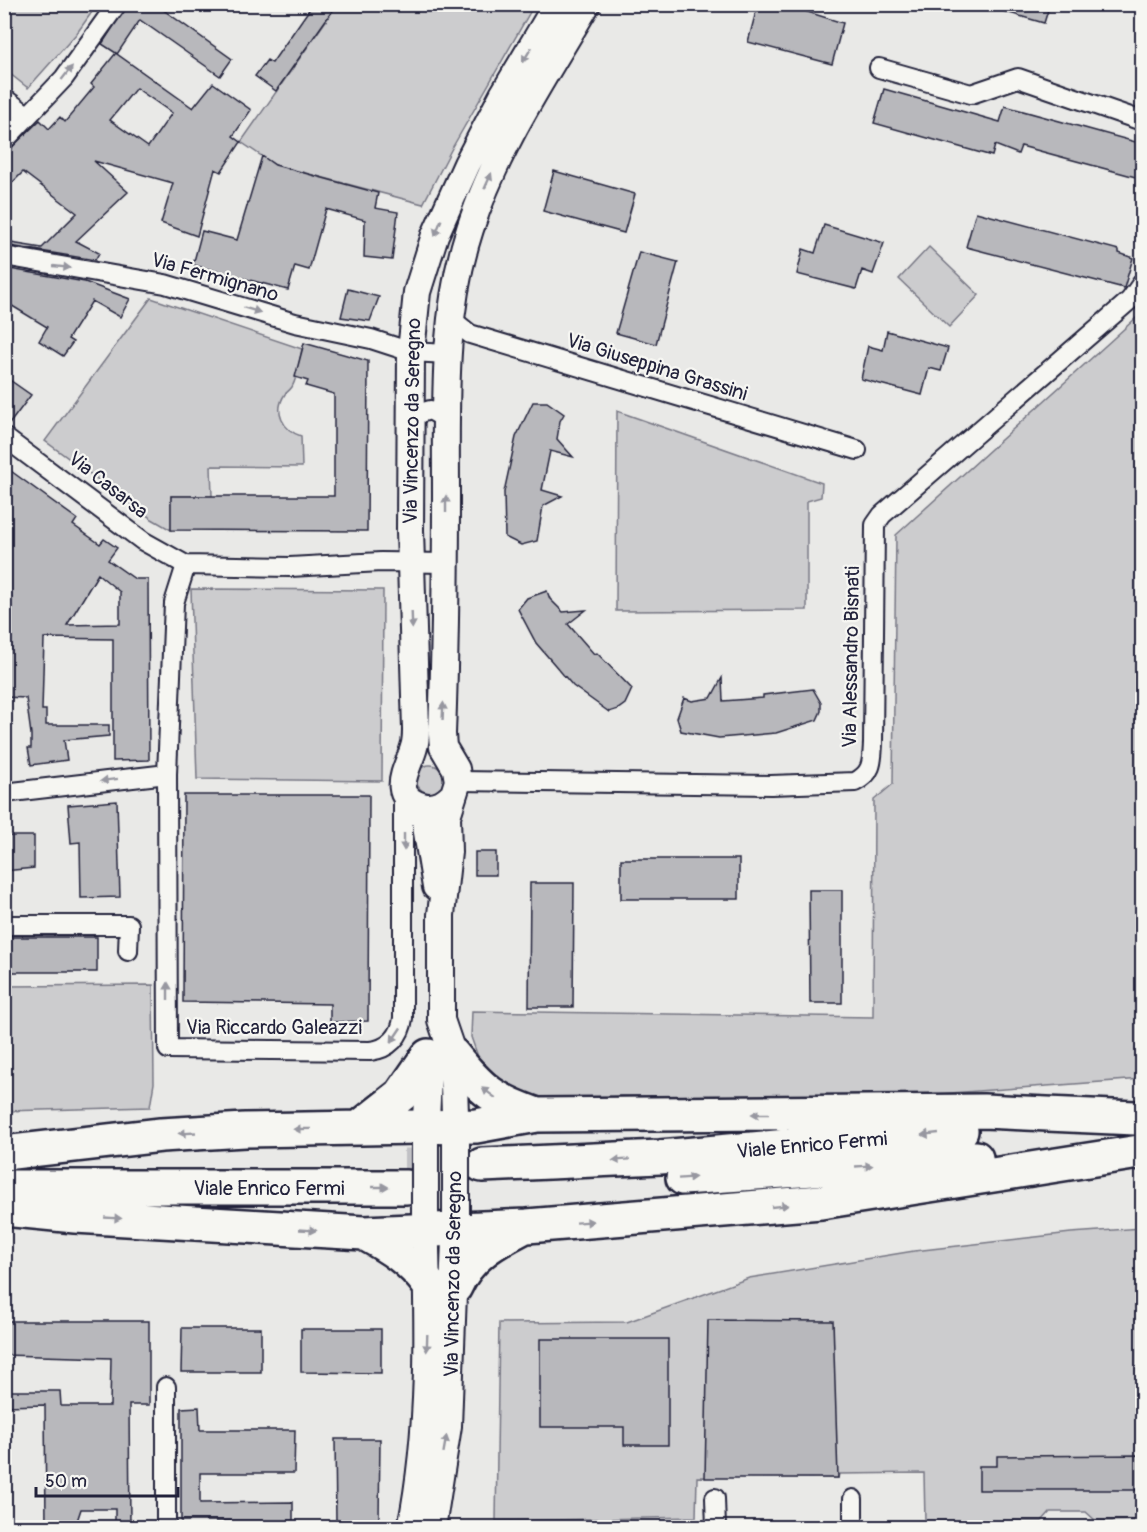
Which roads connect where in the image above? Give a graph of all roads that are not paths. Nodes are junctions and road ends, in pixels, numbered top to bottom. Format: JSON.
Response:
{"nodes":[{"id":1,"x":117,"y":4,"type":"edge"},
{"id":2,"x":557,"y":4,"type":"edge"},
{"id":3,"x":587,"y":4,"type":"edge"},
{"id":4,"x":879,"y":68,"type":"dead end"},
{"id":5,"x":4,"y":98,"type":"edge"},
{"id":6,"x":27,"y":116,"type":"junction"},
{"id":7,"x":1143,"y":121,"type":"edge"},
{"id":8,"x":4,"y":141,"type":"edge"},
{"id":9,"x":4,"y":255,"type":"edge"},
{"id":10,"x":1143,"y":283,"type":"edge"},
{"id":11,"x":450,"y":318,"type":"junction"},
{"id":12,"x":411,"y":352,"type":"junction"},
{"id":13,"x":447,"y":354,"type":"junction"},
{"id":14,"x":410,"y":427,"type":"junction"},
{"id":15,"x":446,"y":427,"type":"junction"},
{"id":16,"x":4,"y":437,"type":"edge"},
{"id":17,"x":857,"y":450,"type":"dead end"},
{"id":18,"x":410,"y":562,"type":"junction"},
{"id":19,"x":446,"y":563,"type":"junction"},
{"id":20,"x":186,"y":566,"type":"junction"},
{"id":21,"x":405,"y":772,"type":"junction"},
{"id":22,"x":167,"y":774,"type":"junction"},
{"id":23,"x":453,"y":779,"type":"junction"},
{"id":24,"x":4,"y":793,"type":"edge"},
{"id":25,"x":419,"y":805,"type":"junction"},
{"id":26,"x":441,"y":915,"type":"junction"},
{"id":27,"x":4,"y":925,"type":"edge"},
{"id":28,"x":128,"y":951,"type":"dead end"},
{"id":29,"x":441,"y":1055,"type":"junction"},
{"id":30,"x":537,"y":1115,"type":"junction"},
{"id":31,"x":1139,"y":1117,"type":"edge"},
{"id":32,"x":359,"y":1128,"type":"junction"},
{"id":33,"x":1141,"y":1152,"type":"edge"},
{"id":34,"x":4,"y":1153,"type":"edge"},
{"id":35,"x":4,"y":1165,"type":"edge"},
{"id":36,"x":133,"y":1177,"type":"junction"},
{"id":37,"x":431,"y":1181,"type":"junction"},
{"id":38,"x":4,"y":1187,"type":"edge"},
{"id":39,"x":4,"y":1209,"type":"edge"},
{"id":40,"x":527,"y":1226,"type":"junction"},
{"id":41,"x":364,"y":1233,"type":"junction"},
{"id":42,"x":442,"y":1286,"type":"junction"},
{"id":43,"x":166,"y":1387,"type":"dead end"},
{"id":44,"x":715,"y":1498,"type":"dead end"},
{"id":45,"x":853,"y":1499,"type":"dead end"},
{"id":46,"x":166,"y":1527,"type":"edge"},
{"id":47,"x":411,"y":1527,"type":"edge"},
{"id":48,"x":432,"y":1527,"type":"edge"},
{"id":49,"x":716,"y":1527,"type":"edge"},
{"id":50,"x":853,"y":1527,"type":"edge"}],
"edges":[{"from":6,"to":1,"type":"street","one_way":true},
{"from":2,"to":12,"type":"main road","name":"Via Vincenzo da Seregno","one_way":true},
{"from":11,"to":3,"type":"main road","name":"Via Vincenzo da Seregno","one_way":true},
{"from":4,"to":7,"type":"street"},
{"from":5,"to":6,"type":"street"},
{"from":6,"to":8,"type":"street"},
{"from":9,"to":12,"type":"street","name":"Via Fermignano","one_way":true},
{"from":10,"to":23,"type":"street","name":"Via Alessandro Bisnati"},
{"from":11,"to":13,"type":"main road","name":"Via Vincenzo da Seregno"},
{"from":11,"to":17,"type":"street","name":"Via Giuseppina Grassini"},
{"from":12,"to":13,"type":"street","name":"Via Fermignano"},
{"from":12,"to":14,"type":"main road","name":"Via Vincenzo da Seregno"},
{"from":13,"to":15,"type":"main road","name":"Via Vincenzo da Seregno"},
{"from":14,"to":15,"type":"street"},
{"from":14,"to":18,"type":"main road","name":"Via Vincenzo da Seregno"},
{"from":19,"to":15,"type":"main road","name":"Via Vincenzo da Seregno","one_way":true},
{"from":16,"to":20,"type":"street","name":"Via Casarsa"},
{"from":18,"to":19,"type":"street"},
{"from":18,"to":20,"type":"street"},
{"from":18,"to":21,"type":"main road","name":"Via Vincenzo da Seregno","one_way":true},
{"from":23,"to":19,"type":"main road","name":"Via Vincenzo da Seregno","one_way":true},
{"from":20,"to":22,"type":"street"},
{"from":21,"to":22,"type":"street","name":"Via Riccardo Galeazzi","one_way":true},
{"from":21,"to":23,"type":"main road"},
{"from":21,"to":25,"type":"main road","name":"Via Vincenzo da Seregno"},
{"from":22,"to":24,"type":"street","one_way":true},
{"from":23,"to":25,"type":"main road"},
{"from":23,"to":26,"type":"main road","name":"Via Vincenzo da Seregno"},
{"from":25,"to":26,"type":"main road","name":"Via Vincenzo da Seregno"},
{"from":26,"to":29,"type":"main road","name":"Via Vincenzo da Seregno"},
{"from":27,"to":28,"type":"street"},
{"from":30,"to":29,"type":"highway","one_way":true},
{"from":29,"to":32,"type":"highway"},
{"from":29,"to":37,"type":"main road","name":"Via Vincenzo da Seregno"},
{"from":31,"to":30,"type":"highway","one_way":true},
{"from":30,"to":37,"type":"highway"},
{"from":31,"to":33,"type":"highway","name":"Viale Enrico Fermi","one_way":true},
{"from":32,"to":34,"type":"highway","one_way":true},
{"from":32,"to":37,"type":"highway"},
{"from":40,"to":33,"type":"highway","one_way":true},
{"from":35,"to":36,"type":"highway"},
{"from":36,"to":37,"type":"highway","name":"Viale Enrico Fermi"},
{"from":36,"to":38,"type":"highway"},
{"from":37,"to":40,"type":"highway"},
{"from":37,"to":41,"type":"highway"},
{"from":37,"to":42,"type":"main road","name":"Via Vincenzo da Seregno"},
{"from":39,"to":41,"type":"highway","one_way":true},
{"from":40,"to":42,"type":"highway"},
{"from":41,"to":42,"type":"highway"},
{"from":42,"to":47,"type":"main road","name":"Via Vincenzo da Seregno","one_way":true},
{"from":48,"to":42,"type":"main road","name":"Via Vincenzo da Seregno","one_way":true},
{"from":43,"to":46,"type":"street"},
{"from":44,"to":49,"type":"street"},
{"from":45,"to":50,"type":"street"}]}
